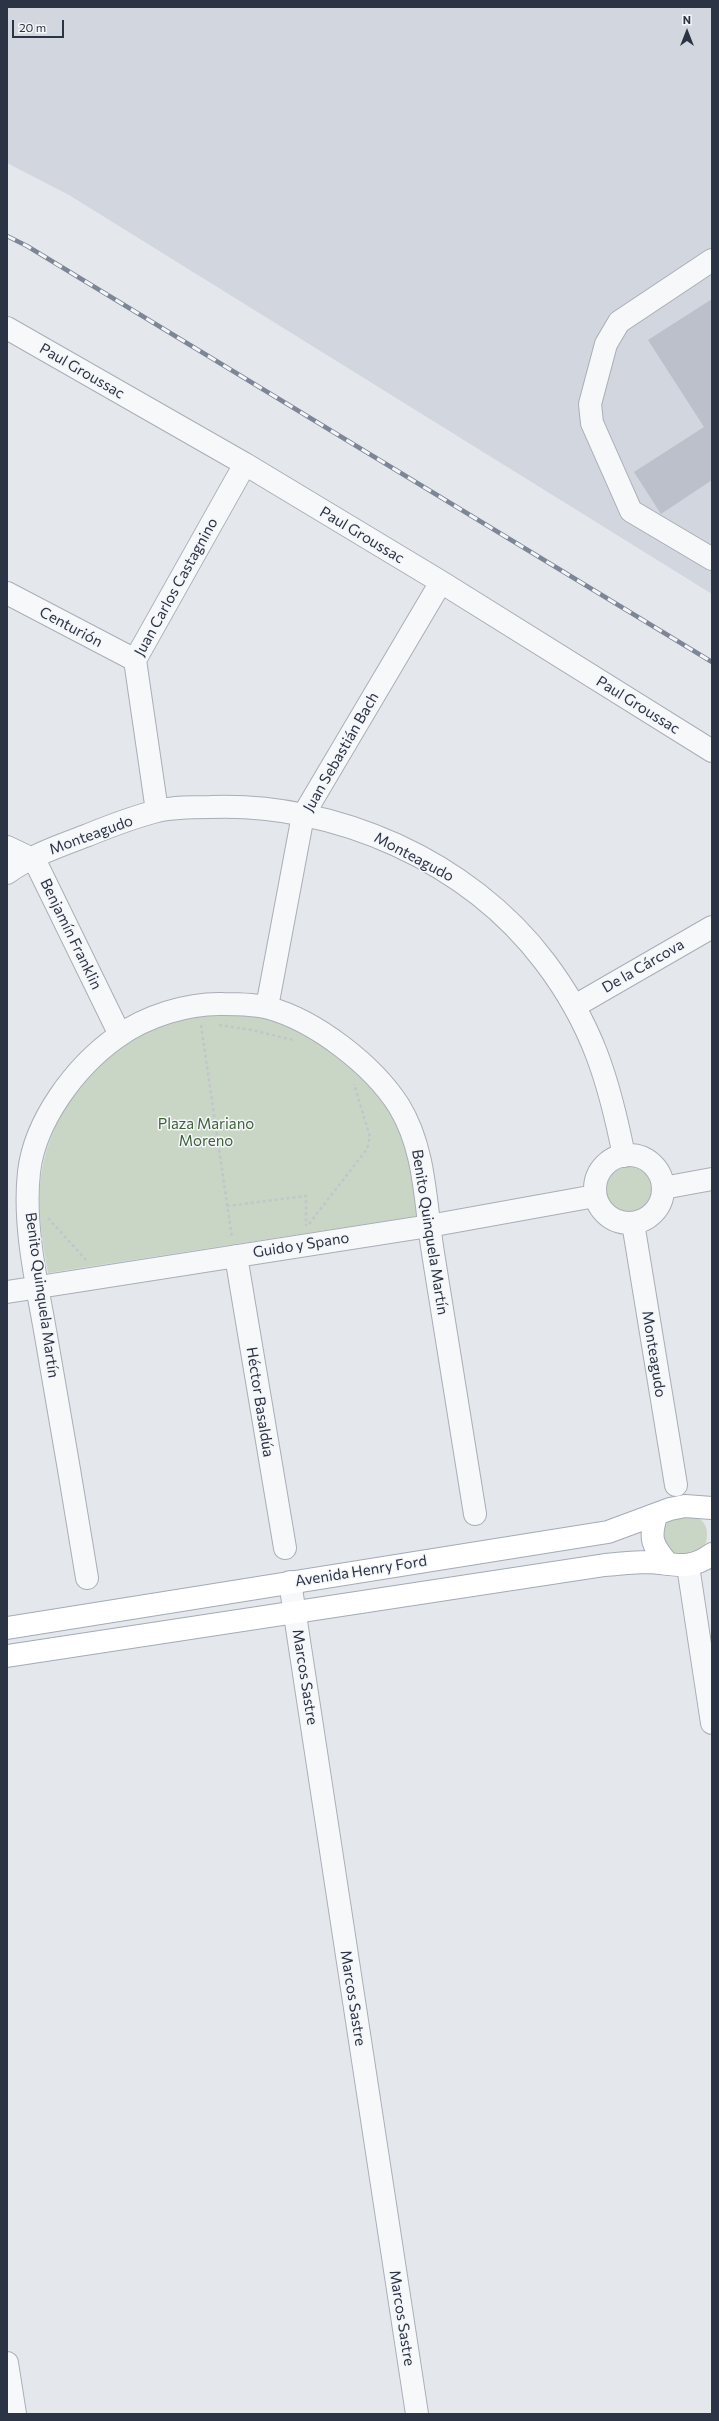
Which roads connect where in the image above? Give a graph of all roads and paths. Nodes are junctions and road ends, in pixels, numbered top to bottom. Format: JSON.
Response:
{"nodes":[{"id":1,"x":712,"y":260,"type":"edge"},
{"id":2,"x":7,"y":328,"type":"edge"},
{"id":3,"x":245,"y":464,"type":"junction"},
{"id":4,"x":712,"y":559,"type":"edge"},
{"id":5,"x":441,"y":582,"type":"junction"},
{"id":6,"x":7,"y":593,"type":"edge"},
{"id":7,"x":135,"y":660,"type":"junction"},
{"id":8,"x":712,"y":751,"type":"edge"},
{"id":9,"x":157,"y":811,"type":"junction"},
{"id":10,"x":305,"y":815,"type":"junction"},
{"id":11,"x":7,"y":847,"type":"edge"},
{"id":12,"x":28,"y":857,"type":"junction"},
{"id":13,"x":7,"y":873,"type":"edge"},
{"id":14,"x":712,"y":927,"type":"edge"},
{"id":15,"x":575,"y":1006,"type":"junction"},
{"id":16,"x":267,"y":1007,"type":"junction"},
{"id":17,"x":199,"y":1015,"type":"junction"},
{"id":18,"x":207,"y":1025,"type":"dead end"},
{"id":19,"x":214,"y":1025,"type":"dead end"},
{"id":20,"x":193,"y":1026,"type":"dead end"},
{"id":21,"x":120,"y":1035,"type":"junction"},
{"id":22,"x":296,"y":1041,"type":"dead end"},
{"id":23,"x":351,"y":1079,"type":"dead end"},
{"id":24,"x":624,"y":1156,"type":"junction"},
{"id":25,"x":712,"y":1178,"type":"edge"},
{"id":26,"x":663,"y":1188,"type":"junction"},
{"id":27,"x":596,"y":1196,"type":"junction"},
{"id":28,"x":29,"y":1197,"type":"junction"},
{"id":29,"x":226,"y":1206,"type":"junction"},
{"id":30,"x":633,"y":1223,"type":"junction"},
{"id":31,"x":429,"y":1226,"type":"junction"},
{"id":32,"x":307,"y":1236,"type":"junction"},
{"id":33,"x":236,"y":1256,"type":"junction"},
{"id":34,"x":100,"y":1277,"type":"junction"},
{"id":35,"x":38,"y":1287,"type":"junction"},
{"id":36,"x":7,"y":1292,"type":"edge"},
{"id":37,"x":676,"y":1485,"type":"dead end"},
{"id":38,"x":708,"y":1512,"type":"edge"},
{"id":39,"x":475,"y":1514,"type":"dead end"},
{"id":40,"x":656,"y":1516,"type":"junction"},
{"id":41,"x":285,"y":1548,"type":"dead end"},
{"id":42,"x":712,"y":1554,"type":"edge"},
{"id":43,"x":678,"y":1565,"type":"junction"},
{"id":44,"x":88,"y":1578,"type":"dead end"},
{"id":45,"x":290,"y":1582,"type":"junction"},
{"id":46,"x":295,"y":1613,"type":"junction"},
{"id":47,"x":7,"y":1628,"type":"edge"},
{"id":48,"x":7,"y":1656,"type":"edge"},
{"id":49,"x":712,"y":1723,"type":"edge"},
{"id":50,"x":7,"y":2363,"type":"edge"},
{"id":51,"x":15,"y":2414,"type":"edge"},
{"id":52,"x":417,"y":2414,"type":"edge"}],
"edges":[{"from":1,"to":4,"type":"street"},
{"from":2,"to":3,"type":"street","name":"Paul Groussac"},
{"from":3,"to":5,"type":"street","name":"Paul Groussac"},
{"from":3,"to":7,"type":"street","name":"Juan Carlos Castagnino"},
{"from":5,"to":8,"type":"street","name":"Paul Groussac"},
{"from":5,"to":10,"type":"street","name":"Juan Sebastián Bach"},
{"from":6,"to":7,"type":"street","name":"Centurión"},
{"from":7,"to":9,"type":"street","name":"Juan Carlos Castagnino"},
{"from":9,"to":10,"type":"street","name":"Monteagudo"},
{"from":9,"to":12,"type":"street","name":"Monteagudo"},
{"from":10,"to":15,"type":"street","name":"Monteagudo"},
{"from":10,"to":16,"type":"street","name":"Juan Sebastián Bach"},
{"from":11,"to":12,"type":"street","name":"Benjamín Franklin"},
{"from":12,"to":13,"type":"street","name":"Monteagudo"},
{"from":12,"to":21,"type":"street","name":"Benjamín Franklin"},
{"from":14,"to":15,"type":"street","name":"De la Cárcova"},
{"from":15,"to":24,"type":"street","name":"Monteagudo"},
{"from":16,"to":17,"type":"street","name":"Benito Quinquela Martín"},
{"from":16,"to":31,"type":"street","name":"Benito Quinquela Martín"},
{"from":17,"to":18,"type":"path"},
{"from":17,"to":20,"type":"path"},
{"from":17,"to":21,"type":"street","name":"Benito Quinquela Martín"},
{"from":17,"to":29,"type":"path"},
{"from":19,"to":22,"type":"path"},
{"from":21,"to":28,"type":"street","name":"Benito Quinquela Martín"},
{"from":23,"to":32,"type":"path"},
{"from":24,"to":26,"type":"street"},
{"from":24,"to":27,"type":"street"},
{"from":25,"to":26,"type":"street"},
{"from":26,"to":30,"type":"street"},
{"from":27,"to":30,"type":"street"},
{"from":27,"to":31,"type":"street","name":"Guido y Spano"},
{"from":28,"to":34,"type":"path"},
{"from":28,"to":35,"type":"street","name":"Benito Quinquela Martín"},
{"from":29,"to":32,"type":"path"},
{"from":29,"to":33,"type":"path"},
{"from":30,"to":37,"type":"street","name":"Monteagudo"},
{"from":31,"to":32,"type":"street","name":"Guido y Spano"},
{"from":31,"to":39,"type":"street","name":"Benito Quinquela Martín"},
{"from":32,"to":33,"type":"street","name":"Guido y Spano"},
{"from":33,"to":34,"type":"street","name":"Guido y Spano"},
{"from":33,"to":41,"type":"street","name":"Héctor Basaldúa"},
{"from":34,"to":35,"type":"street","name":"Guido y Spano"},
{"from":35,"to":36,"type":"street","name":"Guido y Spano"},
{"from":35,"to":44,"type":"street","name":"Benito Quinquela Martín"},
{"from":38,"to":40,"type":"main road","name":"Avenida Henry Ford"},
{"from":40,"to":43,"type":"main road"},
{"from":40,"to":45,"type":"main road","name":"Avenida Henry Ford"},
{"from":42,"to":43,"type":"main road","name":"Avenida Henry Ford"},
{"from":43,"to":46,"type":"main road","name":"Avenida Henry Ford"},
{"from":43,"to":49,"type":"street"},
{"from":45,"to":46,"type":"street","name":"Marcos Sastre"},
{"from":45,"to":47,"type":"main road","name":"Avenida Henry Ford"},
{"from":46,"to":48,"type":"main road","name":"Avenida Henry Ford"},
{"from":46,"to":52,"type":"street","name":"Marcos Sastre"},
{"from":50,"to":51,"type":"street"}]}
